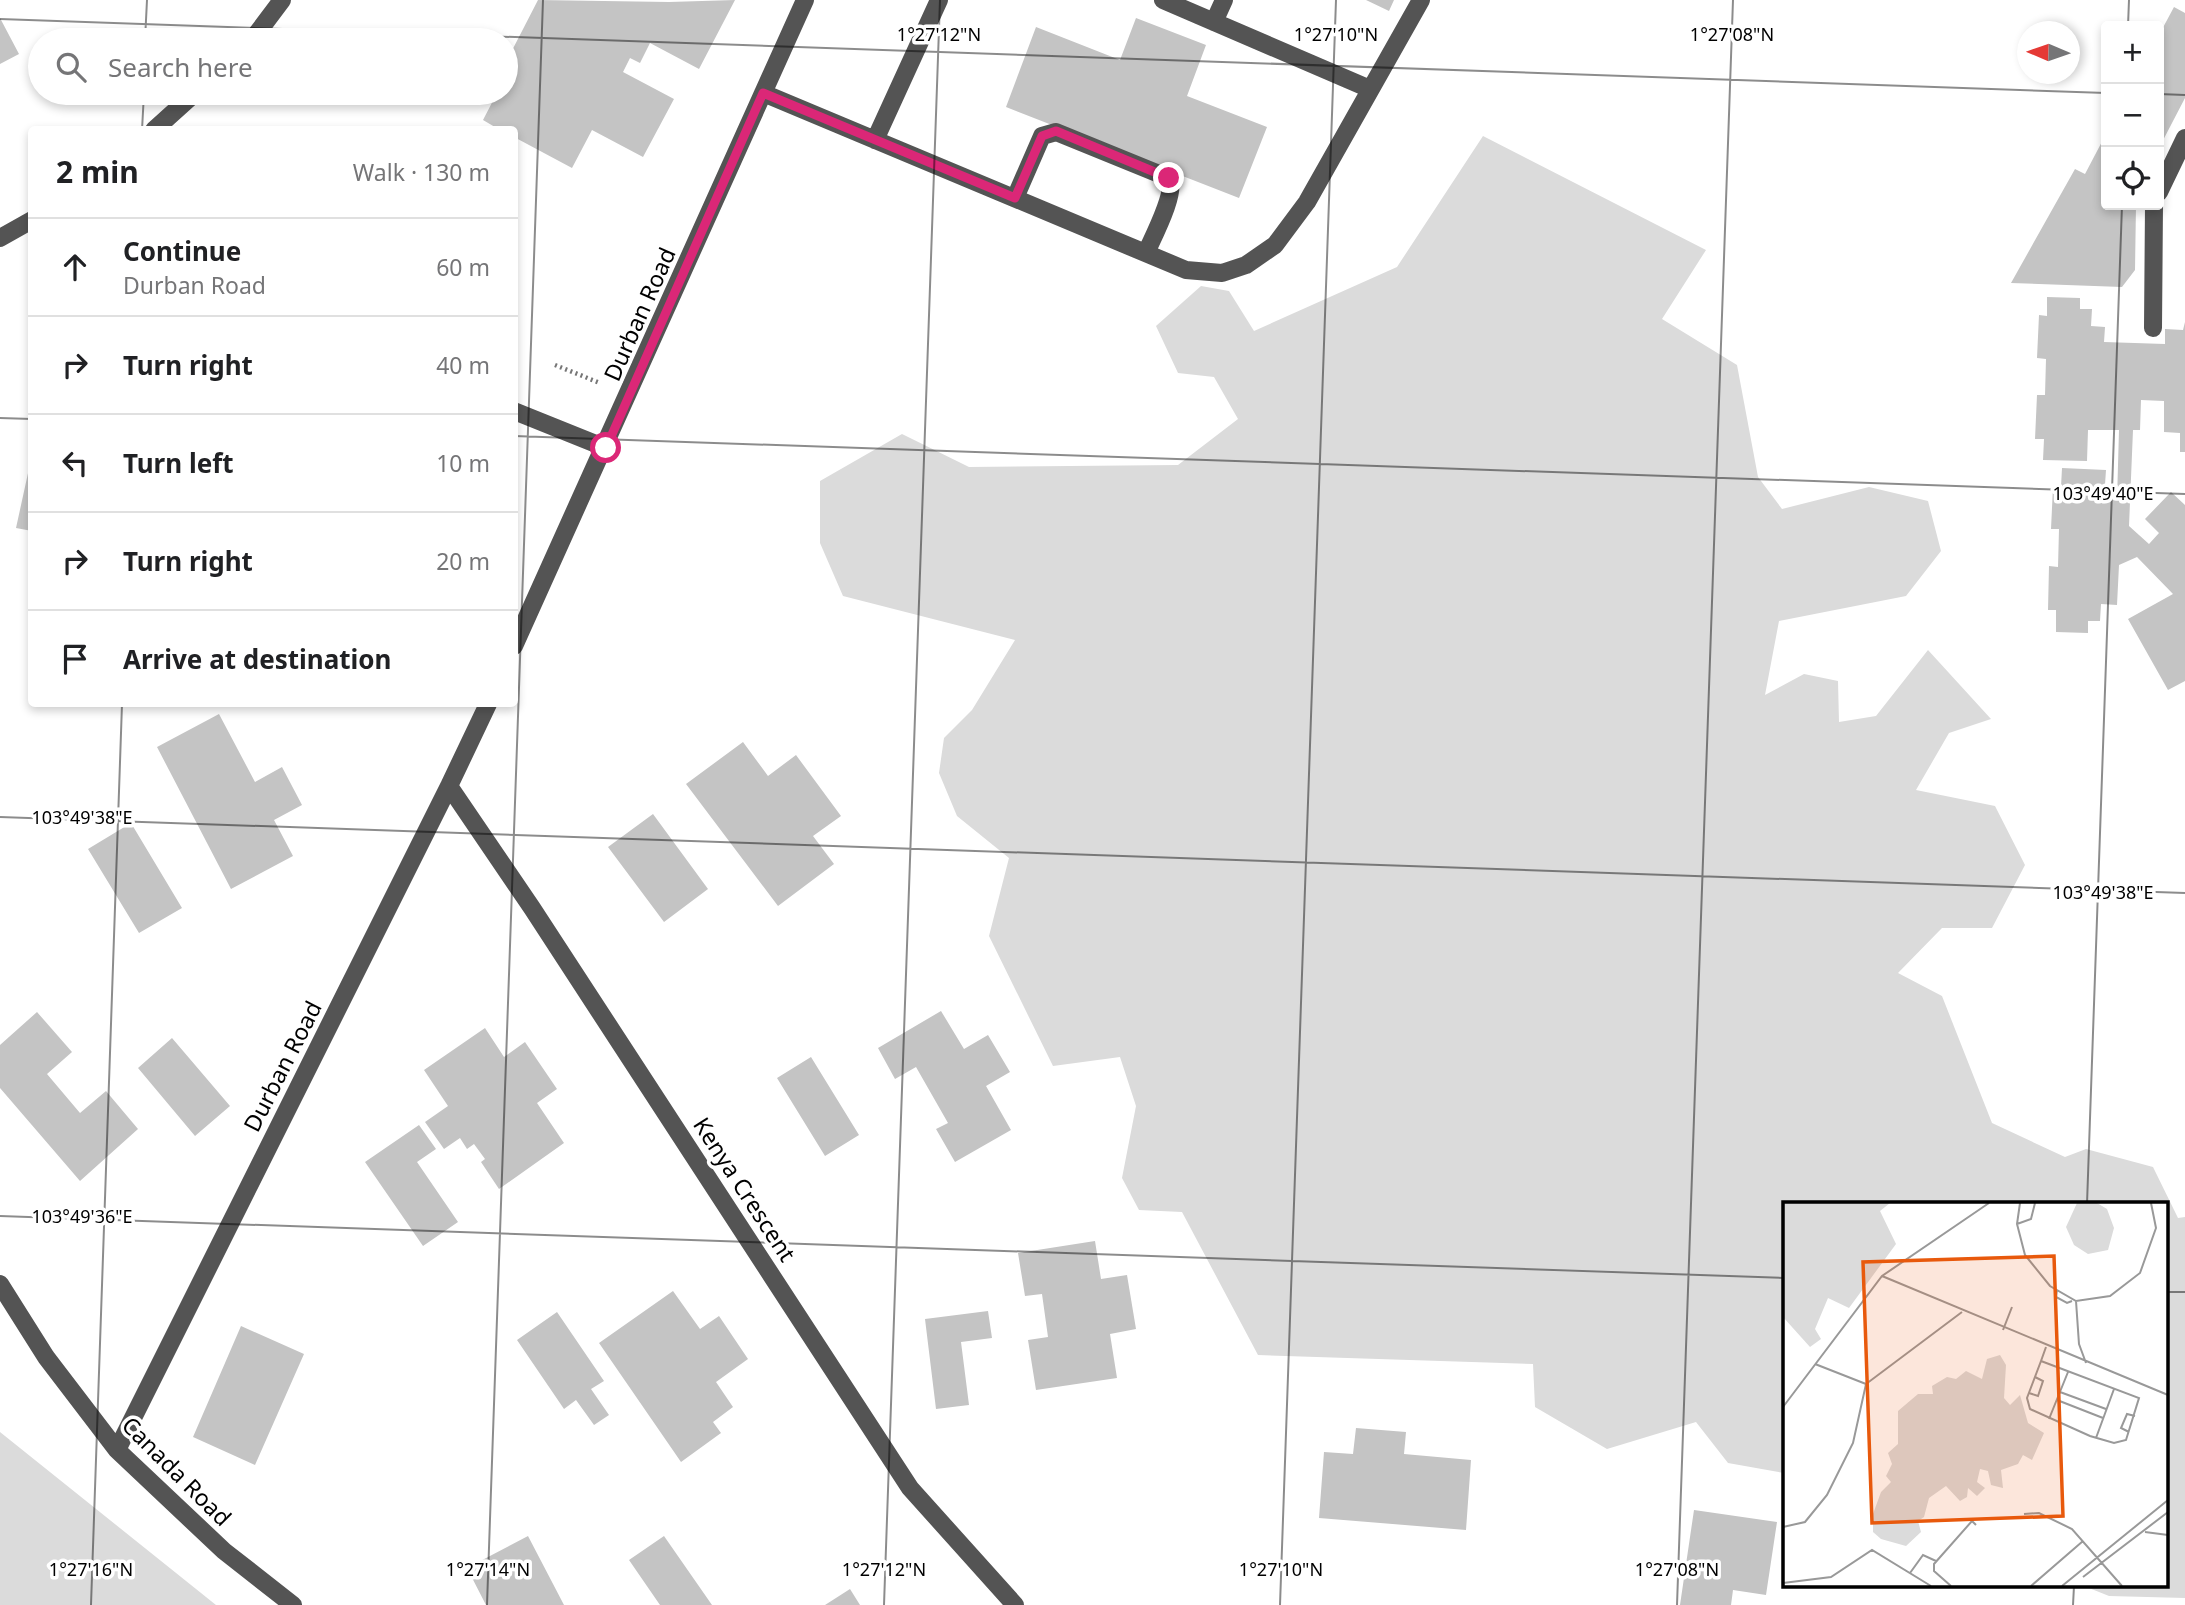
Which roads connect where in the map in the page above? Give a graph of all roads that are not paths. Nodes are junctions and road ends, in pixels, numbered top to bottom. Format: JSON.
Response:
{"nodes":[{"id":1,"x":282,"y":0,"type":"edge"},
{"id":2,"x":805,"y":0,"type":"edge"},
{"id":3,"x":939,"y":0,"type":"edge"},
{"id":4,"x":1163,"y":0,"type":"edge"},
{"id":5,"x":1224,"y":0,"type":"edge"},
{"id":6,"x":1421,"y":0,"type":"edge"},
{"id":7,"x":1214,"y":22,"type":"junction"},
{"id":8,"x":261,"y":28,"type":"edge"},
{"id":9,"x":1370,"y":89,"type":"junction"},
{"id":10,"x":763,"y":93,"type":"junction"},
{"id":11,"x":182,"y":105,"type":"edge"},
{"id":12,"x":158,"y":126,"type":"edge"},
{"id":13,"x":2185,"y":138,"type":"edge"},
{"id":14,"x":875,"y":140,"type":"junction"},
{"id":15,"x":2164,"y":182,"type":"edge"},
{"id":16,"x":1015,"y":198,"type":"junction"},
{"id":17,"x":2154,"y":210,"type":"edge"},
{"id":18,"x":28,"y":222,"type":"edge"},
{"id":19,"x":0,"y":238,"type":"edge"},
{"id":20,"x":1146,"y":253,"type":"junction"},
{"id":21,"x":2153,"y":328,"type":"dead end"},
{"id":22,"x":518,"y":413,"type":"edge"},
{"id":23,"x":606,"y":448,"type":"junction"},
{"id":24,"x":518,"y":637,"type":"edge"},
{"id":25,"x":487,"y":707,"type":"edge"},
{"id":26,"x":449,"y":786,"type":"junction"},
{"id":27,"x":0,"y":1284,"type":"edge"},
{"id":28,"x":117,"y":1450,"type":"junction"},
{"id":29,"x":292,"y":1605,"type":"edge"},
{"id":30,"x":1015,"y":1605,"type":"edge"}],
"edges":[{"from":1,"to":8,"type":"street"},
{"from":2,"to":10,"type":"street","name":"Durban Road"},
{"from":3,"to":14,"type":"street"},
{"from":4,"to":7,"type":"street"},
{"from":5,"to":7,"type":"street"},
{"from":6,"to":9,"type":"street"},
{"from":7,"to":9,"type":"street"},
{"from":9,"to":20,"type":"street"},
{"from":10,"to":14,"type":"street"},
{"from":10,"to":23,"type":"street","name":"Durban Road"},
{"from":11,"to":12,"type":"street"},
{"from":13,"to":15,"type":"street"},
{"from":14,"to":16,"type":"street"},
{"from":16,"to":20,"type":"street"},
{"from":16,"to":20,"type":"street"},
{"from":17,"to":21,"type":"street"},
{"from":18,"to":19,"type":"street"},
{"from":22,"to":23,"type":"street"},
{"from":23,"to":24,"type":"street","name":"Durban Road"},
{"from":25,"to":26,"type":"street","name":"Durban Road"},
{"from":26,"to":28,"type":"street","name":"Durban Road"},
{"from":26,"to":30,"type":"street","name":"Kenya Crescent"},
{"from":27,"to":28,"type":"street","name":"Canada Road"},
{"from":28,"to":29,"type":"street","name":"Canada Road"}]}
